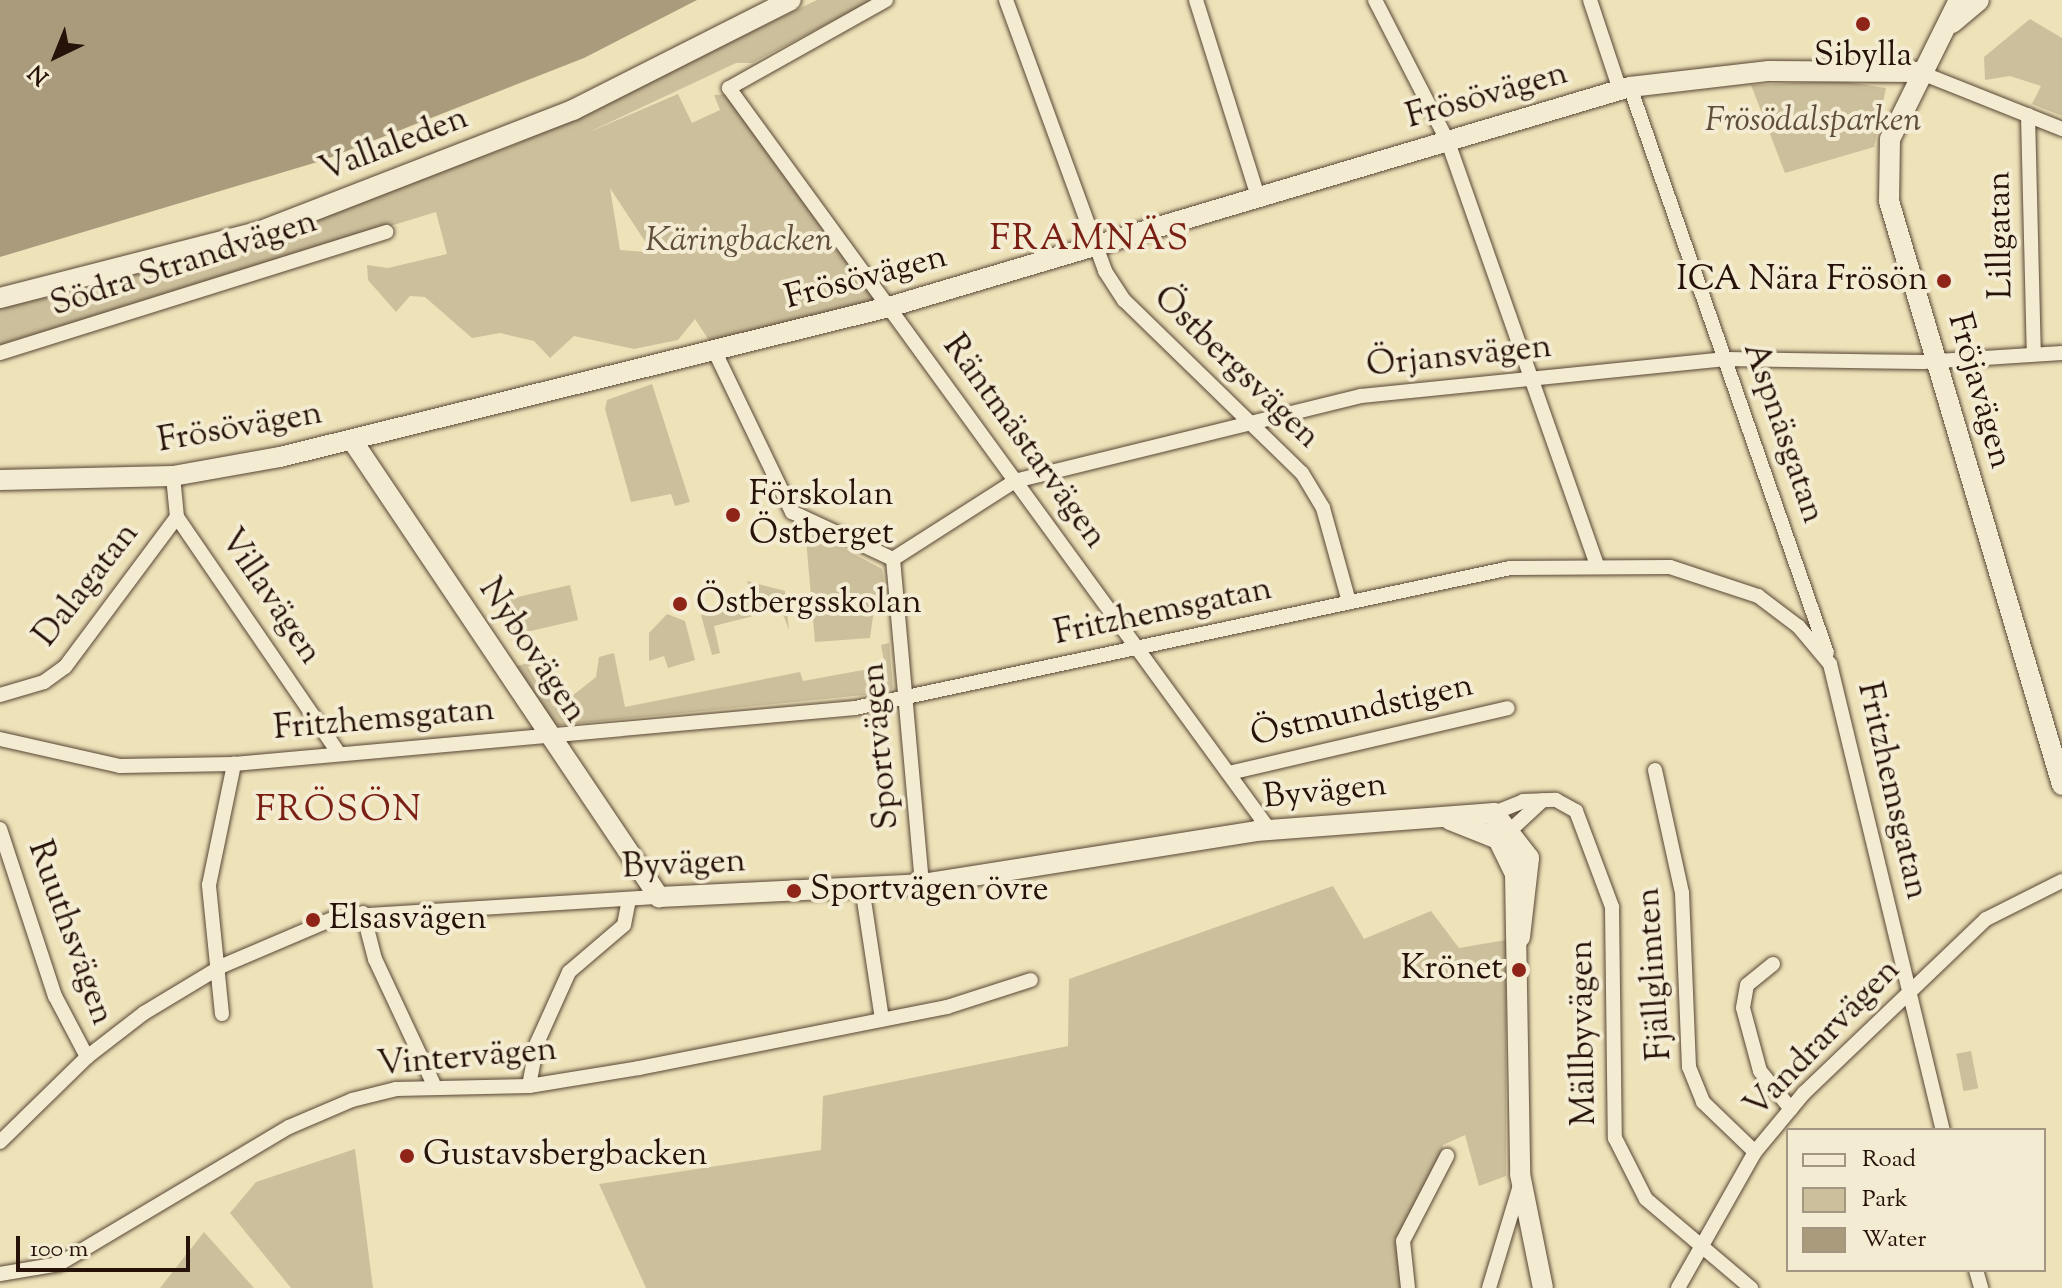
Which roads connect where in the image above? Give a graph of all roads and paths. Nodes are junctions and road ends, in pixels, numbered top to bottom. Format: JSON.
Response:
{"nodes":[{"id":1,"x":791,"y":0,"type":"edge"},
{"id":2,"x":886,"y":0,"type":"edge"},
{"id":3,"x":1006,"y":0,"type":"edge"},
{"id":4,"x":1196,"y":0,"type":"edge"},
{"id":5,"x":1375,"y":0,"type":"edge"},
{"id":6,"x":1590,"y":0,"type":"edge"},
{"id":7,"x":1959,"y":0,"type":"edge"},
{"id":8,"x":1979,"y":0,"type":"edge"},
{"id":9,"x":1952,"y":23,"type":"junction"},
{"id":10,"x":1919,"y":72,"type":"junction"},
{"id":11,"x":1625,"y":88,"type":"junction"},
{"id":12,"x":2028,"y":115,"type":"junction"},
{"id":13,"x":2062,"y":129,"type":"edge"},
{"id":14,"x":1448,"y":142,"type":"junction"},
{"id":15,"x":1258,"y":197,"type":"junction"},
{"id":16,"x":387,"y":232,"type":"dead end"},
{"id":17,"x":1093,"y":247,"type":"junction"},
{"id":18,"x":0,"y":298,"type":"edge"},
{"id":19,"x":889,"y":307,"type":"junction"},
{"id":20,"x":715,"y":352,"type":"junction"},
{"id":21,"x":0,"y":353,"type":"edge"},
{"id":22,"x":2062,"y":353,"type":"edge"},
{"id":23,"x":2034,"y":354,"type":"junction"},
{"id":24,"x":1726,"y":359,"type":"junction"},
{"id":25,"x":1937,"y":360,"type":"junction"},
{"id":26,"x":1537,"y":379,"type":"junction"},
{"id":27,"x":1252,"y":421,"type":"junction"},
{"id":28,"x":352,"y":440,"type":"junction"},
{"id":29,"x":173,"y":476,"type":"junction"},
{"id":30,"x":0,"y":480,"type":"edge"},
{"id":31,"x":1015,"y":481,"type":"junction"},
{"id":32,"x":177,"y":517,"type":"junction"},
{"id":33,"x":893,"y":559,"type":"junction"},
{"id":34,"x":1597,"y":564,"type":"junction"},
{"id":35,"x":1349,"y":602,"type":"junction"},
{"id":36,"x":1136,"y":645,"type":"junction"},
{"id":37,"x":1830,"y":664,"type":"junction"},
{"id":38,"x":0,"y":695,"type":"edge"},
{"id":39,"x":910,"y":700,"type":"junction"},
{"id":40,"x":1508,"y":708,"type":"dead end"},
{"id":41,"x":551,"y":736,"type":"junction"},
{"id":42,"x":0,"y":739,"type":"edge"},
{"id":43,"x":338,"y":752,"type":"junction"},
{"id":44,"x":234,"y":764,"type":"junction"},
{"id":45,"x":1655,"y":770,"type":"dead end"},
{"id":46,"x":1229,"y":773,"type":"junction"},
{"id":47,"x":2062,"y":785,"type":"edge"},
{"id":48,"x":1543,"y":800,"type":"junction"},
{"id":49,"x":0,"y":829,"type":"edge"},
{"id":50,"x":1499,"y":829,"type":"junction"},
{"id":51,"x":1271,"y":832,"type":"junction"},
{"id":52,"x":2062,"y":881,"type":"edge"},
{"id":53,"x":922,"y":884,"type":"junction"},
{"id":54,"x":862,"y":887,"type":"junction"},
{"id":55,"x":659,"y":897,"type":"junction"},
{"id":56,"x":629,"y":900,"type":"junction"},
{"id":57,"x":363,"y":913,"type":"junction"},
{"id":58,"x":1773,"y":964,"type":"dead end"},
{"id":59,"x":222,"y":966,"type":"junction"},
{"id":60,"x":1031,"y":980,"type":"dead end"},
{"id":61,"x":1908,"y":992,"type":"junction"},
{"id":62,"x":222,"y":1014,"type":"dead end"},
{"id":63,"x":882,"y":1020,"type":"junction"},
{"id":64,"x":87,"y":1057,"type":"junction"},
{"id":65,"x":529,"y":1086,"type":"junction"},
{"id":66,"x":435,"y":1087,"type":"junction"},
{"id":67,"x":1791,"y":1109,"type":"junction"},
{"id":68,"x":1942,"y":1128,"type":"edge"},
{"id":69,"x":0,"y":1142,"type":"edge"},
{"id":70,"x":1755,"y":1152,"type":"junction"},
{"id":71,"x":1447,"y":1156,"type":"dead end"},
{"id":72,"x":1521,"y":1182,"type":"junction"},
{"id":73,"x":1698,"y":1244,"type":"junction"},
{"id":74,"x":0,"y":1274,"type":"edge"},
{"id":75,"x":1408,"y":1288,"type":"edge"},
{"id":76,"x":1489,"y":1288,"type":"edge"},
{"id":77,"x":1543,"y":1288,"type":"edge"},
{"id":78,"x":1678,"y":1288,"type":"edge"},
{"id":79,"x":1751,"y":1288,"type":"edge"}],
"edges":[{"from":1,"to":18,"type":"street","name":"Vallaleden"},
{"from":2,"to":19,"type":"street","name":"Räntmästarvägen"},
{"from":3,"to":17,"type":"street","name":"Östbergsvägen"},
{"from":4,"to":15,"type":"street"},
{"from":5,"to":14,"type":"street"},
{"from":6,"to":11,"type":"street","name":"Aspnäsgatan"},
{"from":7,"to":9,"type":"street","name":"Fröjavägen"},
{"from":8,"to":9,"type":"street","name":"Fröjavägen"},
{"from":9,"to":10,"type":"street","name":"Fröjavägen"},
{"from":10,"to":11,"type":"street","name":"Frösövägen"},
{"from":10,"to":12,"type":"street","name":"Frösövägen"},
{"from":10,"to":25,"type":"street","name":"Fröjavägen"},
{"from":11,"to":14,"type":"street","name":"Frösövägen"},
{"from":11,"to":24,"type":"street","name":"Aspnäsgatan"},
{"from":12,"to":13,"type":"street","name":"Frösövägen"},
{"from":12,"to":23,"type":"street","name":"Lillgatan"},
{"from":14,"to":15,"type":"street","name":"Frösövägen"},
{"from":14,"to":26,"type":"street"},
{"from":15,"to":17,"type":"street","name":"Frösövägen"},
{"from":16,"to":21,"type":"street","name":"Södra Strandvägen"},
{"from":17,"to":19,"type":"street","name":"Frösövägen"},
{"from":17,"to":27,"type":"street","name":"Östbergsvägen"},
{"from":19,"to":20,"type":"street","name":"Frösövägen"},
{"from":19,"to":31,"type":"street","name":"Räntmästarvägen"},
{"from":20,"to":28,"type":"street","name":"Frösövägen"},
{"from":20,"to":33,"type":"street"},
{"from":22,"to":23,"type":"street","name":"Örjansvägen"},
{"from":23,"to":25,"type":"street","name":"Örjansvägen"},
{"from":24,"to":25,"type":"street","name":"Örjansvägen"},
{"from":24,"to":26,"type":"street","name":"Örjansvägen"},
{"from":24,"to":37,"type":"street","name":"Aspnäsgatan"},
{"from":25,"to":47,"type":"street","name":"Fröjavägen"},
{"from":26,"to":27,"type":"street","name":"Örjansvägen"},
{"from":26,"to":34,"type":"street"},
{"from":27,"to":31,"type":"street","name":"Örjansvägen"},
{"from":27,"to":35,"type":"street","name":"Östbergsvägen"},
{"from":28,"to":29,"type":"street","name":"Frösövägen"},
{"from":28,"to":41,"type":"street","name":"Nybovägen"},
{"from":29,"to":30,"type":"street","name":"Frösövägen"},
{"from":29,"to":32,"type":"street","name":"Dalagatan"},
{"from":31,"to":33,"type":"street","name":"Örjansvägen"},
{"from":31,"to":36,"type":"street","name":"Räntmästarvägen"},
{"from":32,"to":38,"type":"street","name":"Dalagatan"},
{"from":32,"to":43,"type":"street","name":"Villavägen"},
{"from":33,"to":39,"type":"street","name":"Sportvägen"},
{"from":34,"to":35,"type":"street","name":"Fritzhemsgatan"},
{"from":34,"to":37,"type":"street","name":"Fritzhemsgatan"},
{"from":35,"to":36,"type":"street","name":"Fritzhemsgatan"},
{"from":36,"to":39,"type":"street","name":"Fritzhemsgatan"},
{"from":36,"to":46,"type":"street","name":"Räntmästarvägen"},
{"from":37,"to":61,"type":"street","name":"Fritzhemsgatan"},
{"from":39,"to":41,"type":"street","name":"Fritzhemsgatan"},
{"from":39,"to":53,"type":"street","name":"Sportvägen"},
{"from":40,"to":46,"type":"street","name":"Östmundstigen"},
{"from":41,"to":43,"type":"street","name":"Fritzhemsgatan"},
{"from":41,"to":55,"type":"street","name":"Nybovägen"},
{"from":42,"to":44,"type":"street","name":"Fritzhemsgatan"},
{"from":43,"to":44,"type":"street","name":"Fritzhemsgatan"},
{"from":44,"to":59,"type":"street"},
{"from":45,"to":70,"type":"street","name":"Fjällglimten"},
{"from":46,"to":51,"type":"street","name":"Räntmästarvägen"},
{"from":48,"to":50,"type":"street"},
{"from":48,"to":50,"type":"street"},
{"from":48,"to":73,"type":"street","name":"Mällbyvägen"},
{"from":49,"to":64,"type":"street","name":"Ruuthsvägen"},
{"from":50,"to":51,"type":"street","name":"Byvägen"},
{"from":50,"to":72,"type":"street"},
{"from":51,"to":53,"type":"street","name":"Byvägen"},
{"from":52,"to":61,"type":"street","name":"Vandrarvägen"},
{"from":53,"to":54,"type":"street","name":"Byvägen"},
{"from":54,"to":55,"type":"street","name":"Byvägen"},
{"from":54,"to":63,"type":"street"},
{"from":55,"to":56,"type":"street","name":"Byvägen"},
{"from":56,"to":57,"type":"street","name":"Byvägen"},
{"from":56,"to":65,"type":"street"},
{"from":57,"to":59,"type":"street","name":"Byvägen"},
{"from":57,"to":66,"type":"street"},
{"from":58,"to":67,"type":"street"},
{"from":59,"to":62,"type":"street"},
{"from":59,"to":64,"type":"street","name":"Byvägen"},
{"from":60,"to":63,"type":"street","name":"Vintervägen"},
{"from":61,"to":67,"type":"street","name":"Vandrarvägen"},
{"from":61,"to":68,"type":"street","name":"Fritzhemsgatan"},
{"from":63,"to":65,"type":"street","name":"Vintervägen"},
{"from":64,"to":69,"type":"street","name":"Byvägen"},
{"from":65,"to":66,"type":"street","name":"Vintervägen"},
{"from":66,"to":74,"type":"street","name":"Vintervägen"},
{"from":67,"to":70,"type":"street","name":"Vandrarvägen"},
{"from":70,"to":73,"type":"street","name":"Vandrarvägen"},
{"from":71,"to":75,"type":"street"},
{"from":72,"to":76,"type":"street"},
{"from":72,"to":77,"type":"street"},
{"from":73,"to":78,"type":"street","name":"Vandrarvägen"},
{"from":73,"to":79,"type":"street","name":"Mällbyvägen"}]}
